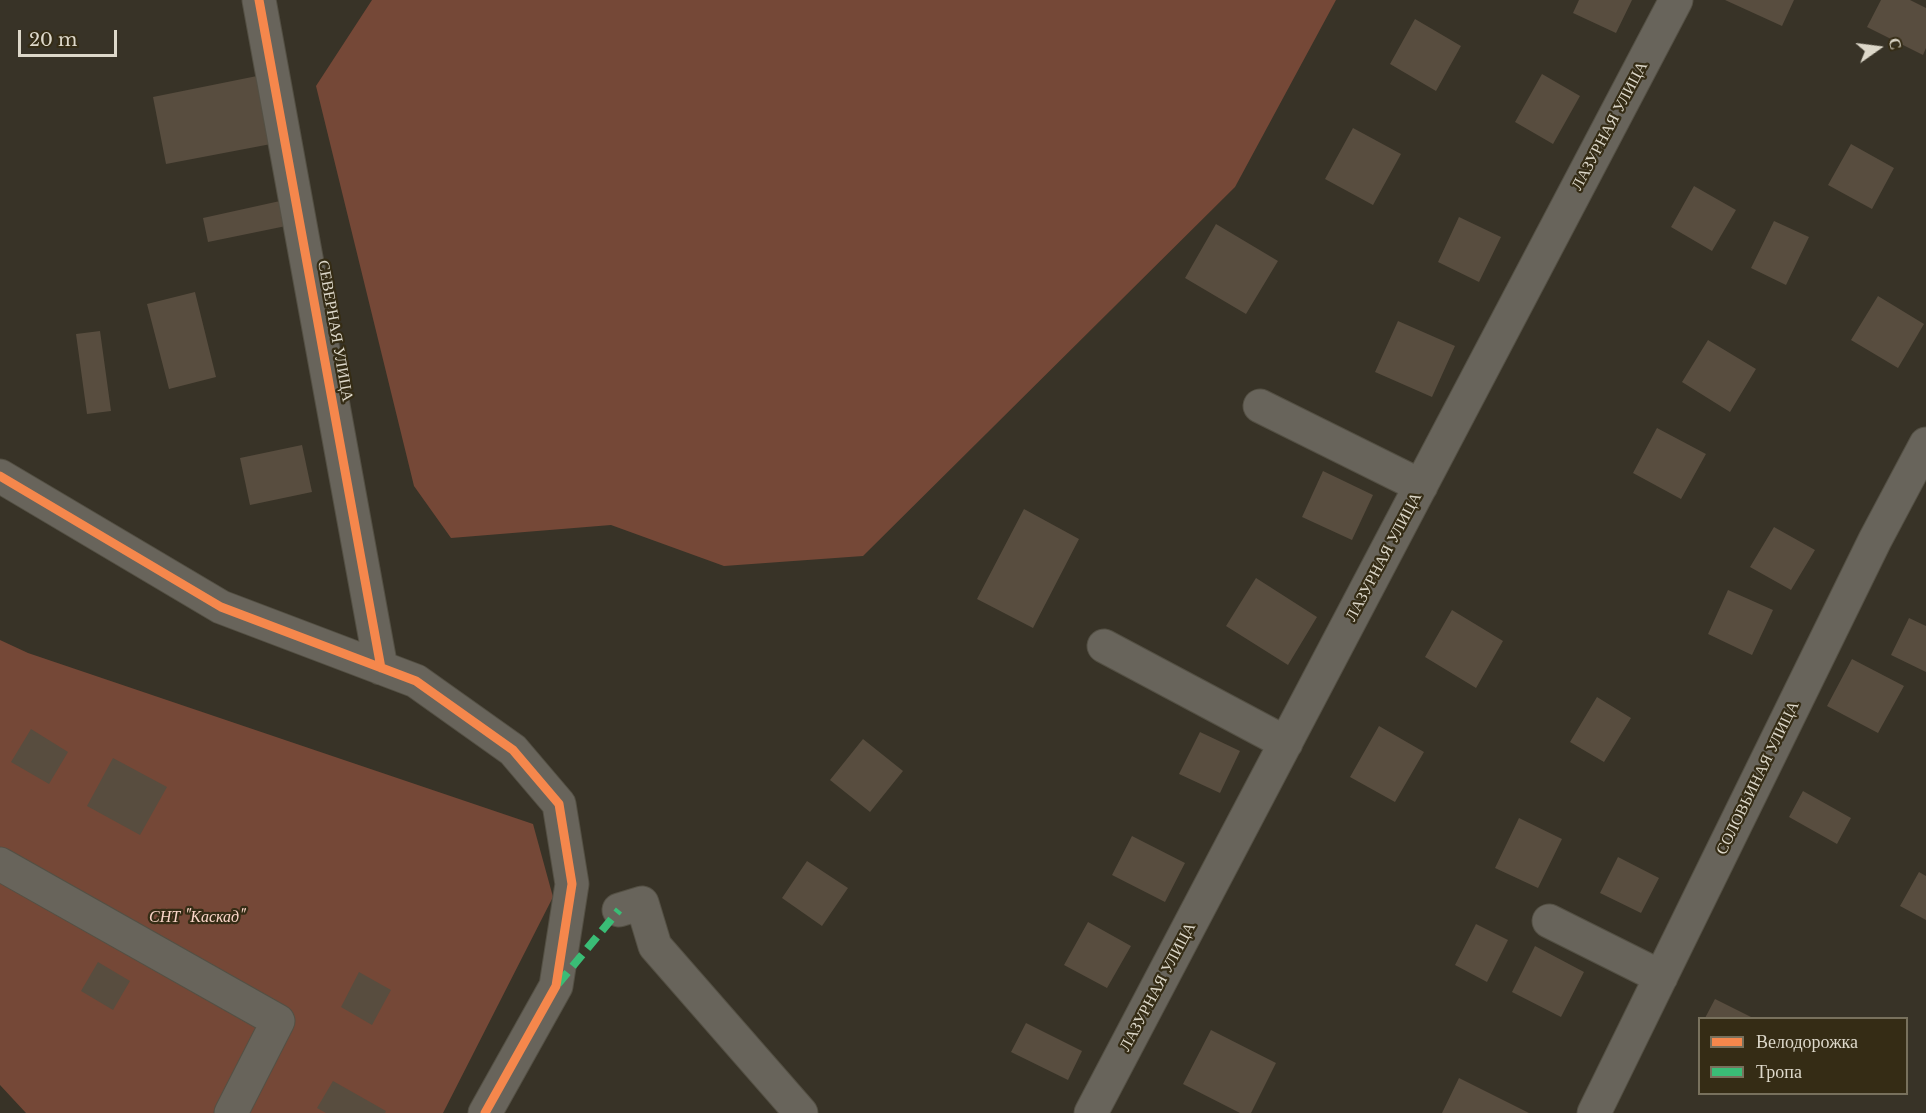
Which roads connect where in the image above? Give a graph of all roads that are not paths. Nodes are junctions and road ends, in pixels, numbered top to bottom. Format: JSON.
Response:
{"nodes":[{"id":1,"x":259,"y":0,"type":"edge"},
{"id":2,"x":1676,"y":0,"type":"edge"},
{"id":3,"x":1260,"y":406,"type":"dead end"},
{"id":4,"x":1926,"y":444,"type":"edge"},
{"id":5,"x":0,"y":476,"type":"edge"},
{"id":6,"x":1421,"y":486,"type":"junction"},
{"id":7,"x":1104,"y":646,"type":"dead end"},
{"id":8,"x":381,"y":668,"type":"junction"},
{"id":9,"x":1286,"y":743,"type":"junction"},
{"id":10,"x":0,"y":864,"type":"edge"},
{"id":11,"x":619,"y":910,"type":"dead end"},
{"id":12,"x":1549,"y":921,"type":"dead end"},
{"id":13,"x":1660,"y":977,"type":"junction"},
{"id":14,"x":231,"y":1113,"type":"edge"},
{"id":15,"x":485,"y":1113,"type":"edge"},
{"id":16,"x":801,"y":1113,"type":"edge"},
{"id":17,"x":1091,"y":1113,"type":"edge"},
{"id":18,"x":1594,"y":1113,"type":"edge"}],
"edges":[{"from":1,"to":8,"type":"street","name":"СЕВЕРНАЯ УЛИЦА"},
{"from":2,"to":6,"type":"street","name":"ЛАЗУРНАЯ УЛИЦА"},
{"from":3,"to":6,"type":"street"},
{"from":4,"to":13,"type":"street","name":"СОЛОВЬИНАЯ УЛИЦА"},
{"from":5,"to":8,"type":"street"},
{"from":6,"to":9,"type":"street","name":"ЛАЗУРНАЯ УЛИЦА"},
{"from":7,"to":9,"type":"street"},
{"from":8,"to":15,"type":"street"},
{"from":9,"to":17,"type":"street","name":"ЛАЗУРНАЯ УЛИЦА"},
{"from":10,"to":14,"type":"street"},
{"from":11,"to":16,"type":"street"},
{"from":12,"to":13,"type":"street"},
{"from":13,"to":18,"type":"street","name":"СОЛОВЬИНАЯ УЛИЦА"}]}
